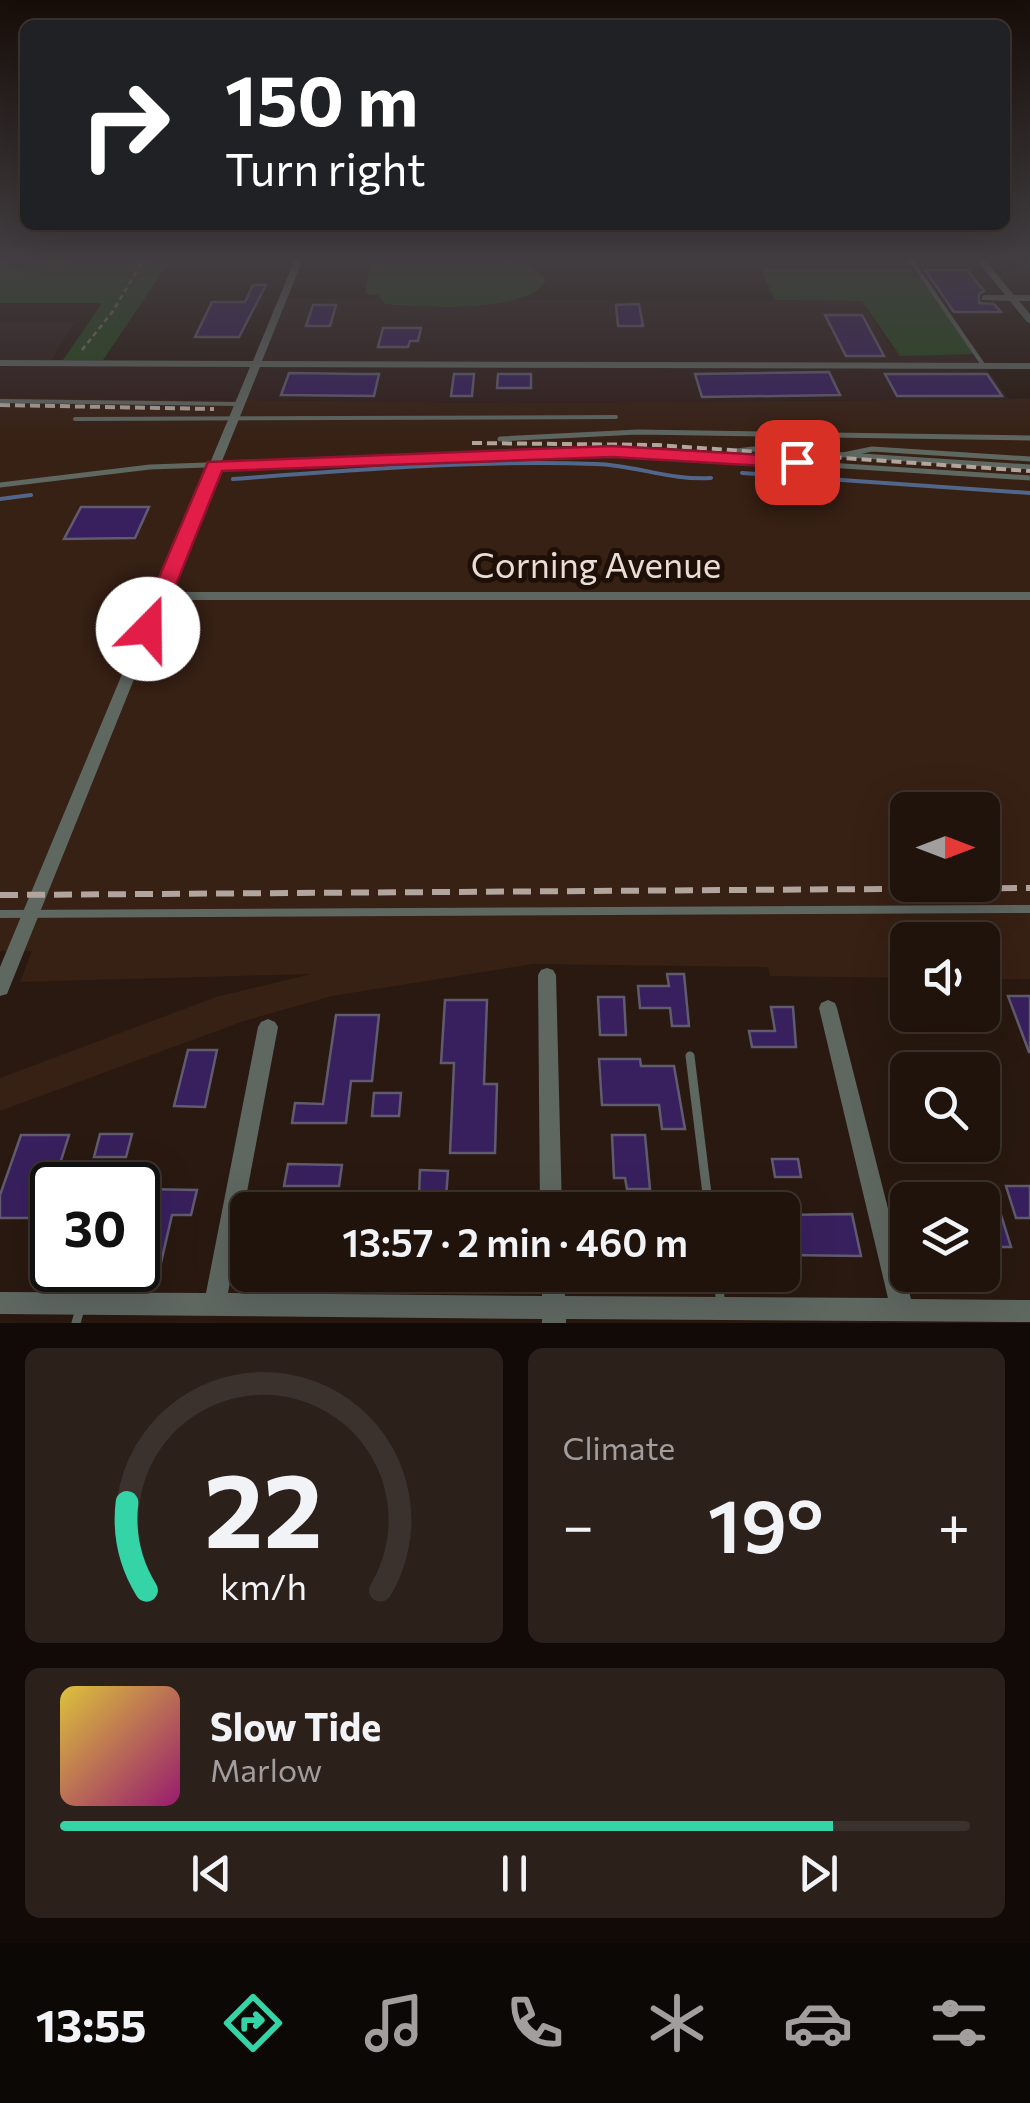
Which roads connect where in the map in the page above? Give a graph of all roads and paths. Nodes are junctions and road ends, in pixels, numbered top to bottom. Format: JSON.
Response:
{"nodes":[{"id":1,"x":106,"y":321,"type":"edge"},
{"id":2,"x":275,"y":321,"type":"edge"},
{"id":3,"x":953,"y":321,"type":"edge"},
{"id":4,"x":0,"y":363,"type":"edge"},
{"id":5,"x":72,"y":363,"type":"junction"},
{"id":6,"x":258,"y":364,"type":"junction"},
{"id":7,"x":984,"y":366,"type":"junction"},
{"id":8,"x":1030,"y":366,"type":"edge"},
{"id":9,"x":0,"y":401,"type":"edge"},
{"id":10,"x":240,"y":404,"type":"junction"},
{"id":11,"x":616,"y":417,"type":"dead end"},
{"id":12,"x":75,"y":420,"type":"dead end"},
{"id":13,"x":234,"y":421,"type":"junction"},
{"id":14,"x":577,"y":434,"type":"junction"},
{"id":15,"x":1030,"y":438,"type":"edge"},
{"id":16,"x":500,"y":439,"type":"dead end"},
{"id":17,"x":576,"y":453,"type":"junction"},
{"id":18,"x":843,"y":455,"type":"junction"},
{"id":19,"x":731,"y":458,"type":"junction"},
{"id":20,"x":1030,"y":459,"type":"edge"},
{"id":21,"x":215,"y":466,"type":"junction"},
{"id":22,"x":1030,"y":467,"type":"edge"},
{"id":23,"x":1030,"y":478,"type":"edge"},
{"id":24,"x":1,"y":484,"type":"edge"},
{"id":25,"x":161,"y":596,"type":"junction"},
{"id":26,"x":1030,"y":596,"type":"edge"},
{"id":27,"x":1030,"y":908,"type":"edge"},
{"id":28,"x":0,"y":914,"type":"edge"},
{"id":29,"x":30,"y":914,"type":"junction"},
{"id":30,"x":546,"y":975,"type":"dead end"},
{"id":31,"x":0,"y":988,"type":"edge"},
{"id":32,"x":828,"y":1008,"type":"dead end"},
{"id":33,"x":268,"y":1028,"type":"dead end"},
{"id":34,"x":690,"y":1056,"type":"dead end"},
{"id":35,"x":552,"y":1192,"type":"edge"},
{"id":36,"x":707,"y":1192,"type":"edge"},
{"id":37,"x":719,"y":1292,"type":"edge"},
{"id":38,"x":0,"y":1303,"type":"edge"},
{"id":39,"x":215,"y":1304,"type":"junction"},
{"id":40,"x":722,"y":1310,"type":"junction"},
{"id":41,"x":902,"y":1310,"type":"junction"},
{"id":42,"x":1030,"y":1310,"type":"edge"},
{"id":43,"x":79,"y":1313,"type":"edge"},
{"id":44,"x":554,"y":1316,"type":"edge"}],
"edges":[{"from":1,"to":5,"type":"path"},
{"from":2,"to":6,"type":"street"},
{"from":3,"to":7,"type":"lane"},
{"from":4,"to":5,"type":"street"},
{"from":5,"to":6,"type":"street"},
{"from":6,"to":7,"type":"street"},
{"from":6,"to":10,"type":"street"},
{"from":7,"to":8,"type":"street"},
{"from":9,"to":10,"type":"lane"},
{"from":10,"to":13,"type":"street"},
{"from":11,"to":13,"type":"lane"},
{"from":12,"to":13,"type":"lane"},
{"from":13,"to":21,"type":"street"},
{"from":14,"to":15,"type":"lane"},
{"from":14,"to":16,"type":"lane"},
{"from":14,"to":17,"type":"lane"},
{"from":17,"to":19,"type":"lane"},
{"from":17,"to":21,"type":"lane"},
{"from":18,"to":19,"type":"lane"},
{"from":18,"to":20,"type":"lane"},
{"from":18,"to":22,"type":"lane"},
{"from":19,"to":23,"type":"lane"},
{"from":21,"to":24,"type":"lane"},
{"from":21,"to":25,"type":"street"},
{"from":25,"to":26,"type":"street","name":"Corning Avenue"},
{"from":25,"to":29,"type":"street"},
{"from":27,"to":29,"type":"lane"},
{"from":28,"to":29,"type":"lane"},
{"from":29,"to":31,"type":"street"},
{"from":30,"to":35,"type":"street"},
{"from":32,"to":41,"type":"street"},
{"from":33,"to":39,"type":"street"},
{"from":34,"to":36,"type":"lane"},
{"from":37,"to":40,"type":"lane"},
{"from":38,"to":43,"type":"street"},
{"from":39,"to":43,"type":"street"},
{"from":39,"to":44,"type":"street"},
{"from":40,"to":41,"type":"street"},
{"from":40,"to":44,"type":"street"},
{"from":41,"to":42,"type":"street"}]}
